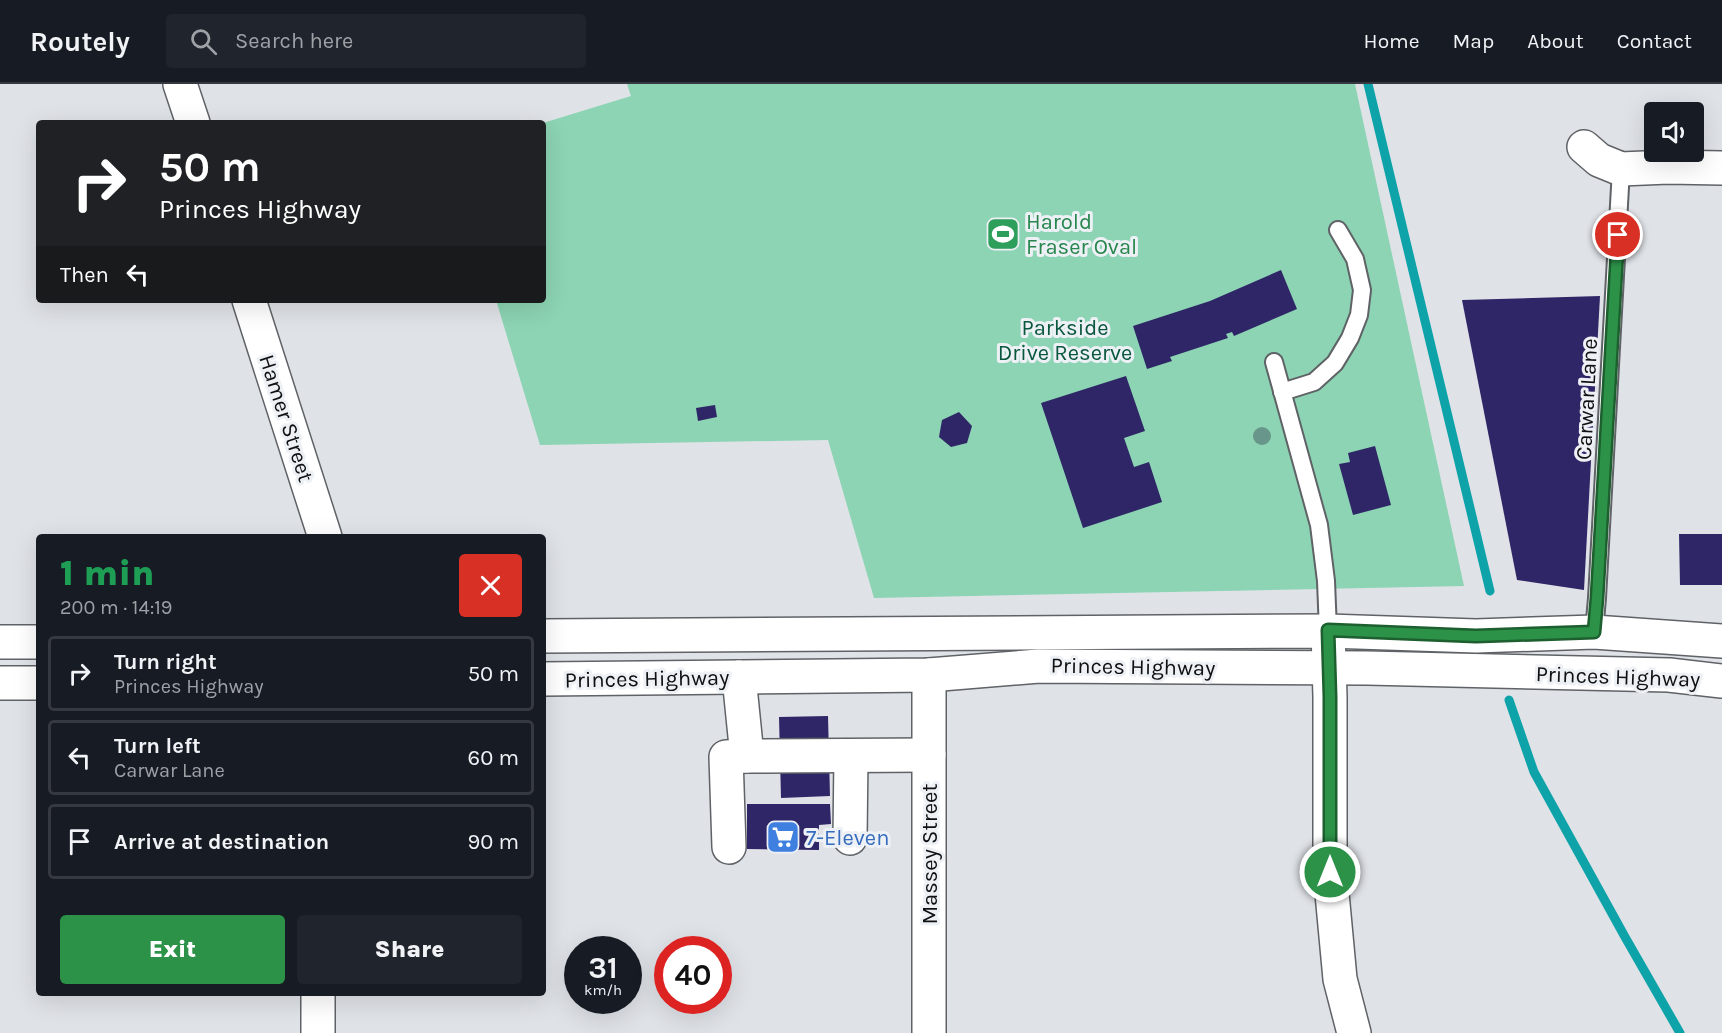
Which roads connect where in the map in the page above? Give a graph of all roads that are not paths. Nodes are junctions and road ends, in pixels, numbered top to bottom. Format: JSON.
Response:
{"nodes":[{"id":1,"x":180,"y":84,"type":"edge"},
{"id":2,"x":192,"y":120,"type":"edge"},
{"id":3,"x":1584,"y":147,"type":"dead end"},
{"id":4,"x":1722,"y":168,"type":"edge"},
{"id":5,"x":1621,"y":169,"type":"junction"},
{"id":6,"x":1338,"y":230,"type":"dead end"},
{"id":7,"x":250,"y":303,"type":"edge"},
{"id":8,"x":1274,"y":362,"type":"dead end"},
{"id":9,"x":1282,"y":392,"type":"junction"},
{"id":10,"x":324,"y":534,"type":"edge"},
{"id":11,"x":1328,"y":630,"type":"junction"},
{"id":12,"x":1594,"y":632,"type":"junction"},
{"id":13,"x":546,"y":636,"type":"edge"},
{"id":14,"x":1722,"y":641,"type":"edge"},
{"id":15,"x":0,"y":642,"type":"edge"},
{"id":16,"x":36,"y":642,"type":"edge"},
{"id":17,"x":1330,"y":668,"type":"junction"},
{"id":18,"x":929,"y":675,"type":"junction"},
{"id":19,"x":739,"y":677,"type":"junction"},
{"id":20,"x":546,"y":680,"type":"edge"},
{"id":21,"x":1722,"y":681,"type":"edge"},
{"id":22,"x":0,"y":683,"type":"edge"},
{"id":23,"x":36,"y":683,"type":"edge"},
{"id":24,"x":929,"y":755,"type":"junction"},
{"id":25,"x":747,"y":756,"type":"junction"},
{"id":26,"x":851,"y":756,"type":"junction"},
{"id":27,"x":850,"y":838,"type":"dead end"},
{"id":28,"x":729,"y":847,"type":"dead end"},
{"id":29,"x":318,"y":996,"type":"edge"},
{"id":30,"x":318,"y":1033,"type":"edge"},
{"id":31,"x":929,"y":1033,"type":"edge"},
{"id":32,"x":1354,"y":1033,"type":"edge"}],
"edges":[{"from":1,"to":2,"type":"main road"},
{"from":3,"to":5,"type":"main road"},
{"from":4,"to":5,"type":"main road"},
{"from":5,"to":12,"type":"lane","name":"Carwar Lane"},
{"from":6,"to":9,"type":"lane"},
{"from":7,"to":10,"type":"main road","name":"Hamer Street"},
{"from":8,"to":9,"type":"lane"},
{"from":9,"to":11,"type":"lane"},
{"from":11,"to":12,"type":"main road","name":"Princes Highway"},
{"from":11,"to":13,"type":"main road","name":"Princes Highway"},
{"from":11,"to":17,"type":"main road"},
{"from":12,"to":14,"type":"main road","name":"Princes Highway"},
{"from":15,"to":16,"type":"main road"},
{"from":17,"to":18,"type":"main road","name":"Princes Highway"},
{"from":17,"to":21,"type":"main road","name":"Princes Highway"},
{"from":17,"to":32,"type":"main road"},
{"from":18,"to":19,"type":"main road","name":"Princes Highway"},
{"from":18,"to":24,"type":"main road","name":"Massey Street"},
{"from":19,"to":20,"type":"main road","name":"Princes Highway"},
{"from":19,"to":25,"type":"main road"},
{"from":22,"to":23,"type":"main road"},
{"from":24,"to":26,"type":"main road"},
{"from":24,"to":31,"type":"main road","name":"Massey Street"},
{"from":25,"to":26,"type":"main road"},
{"from":25,"to":28,"type":"main road"},
{"from":26,"to":27,"type":"main road"},
{"from":29,"to":30,"type":"main road"}]}
